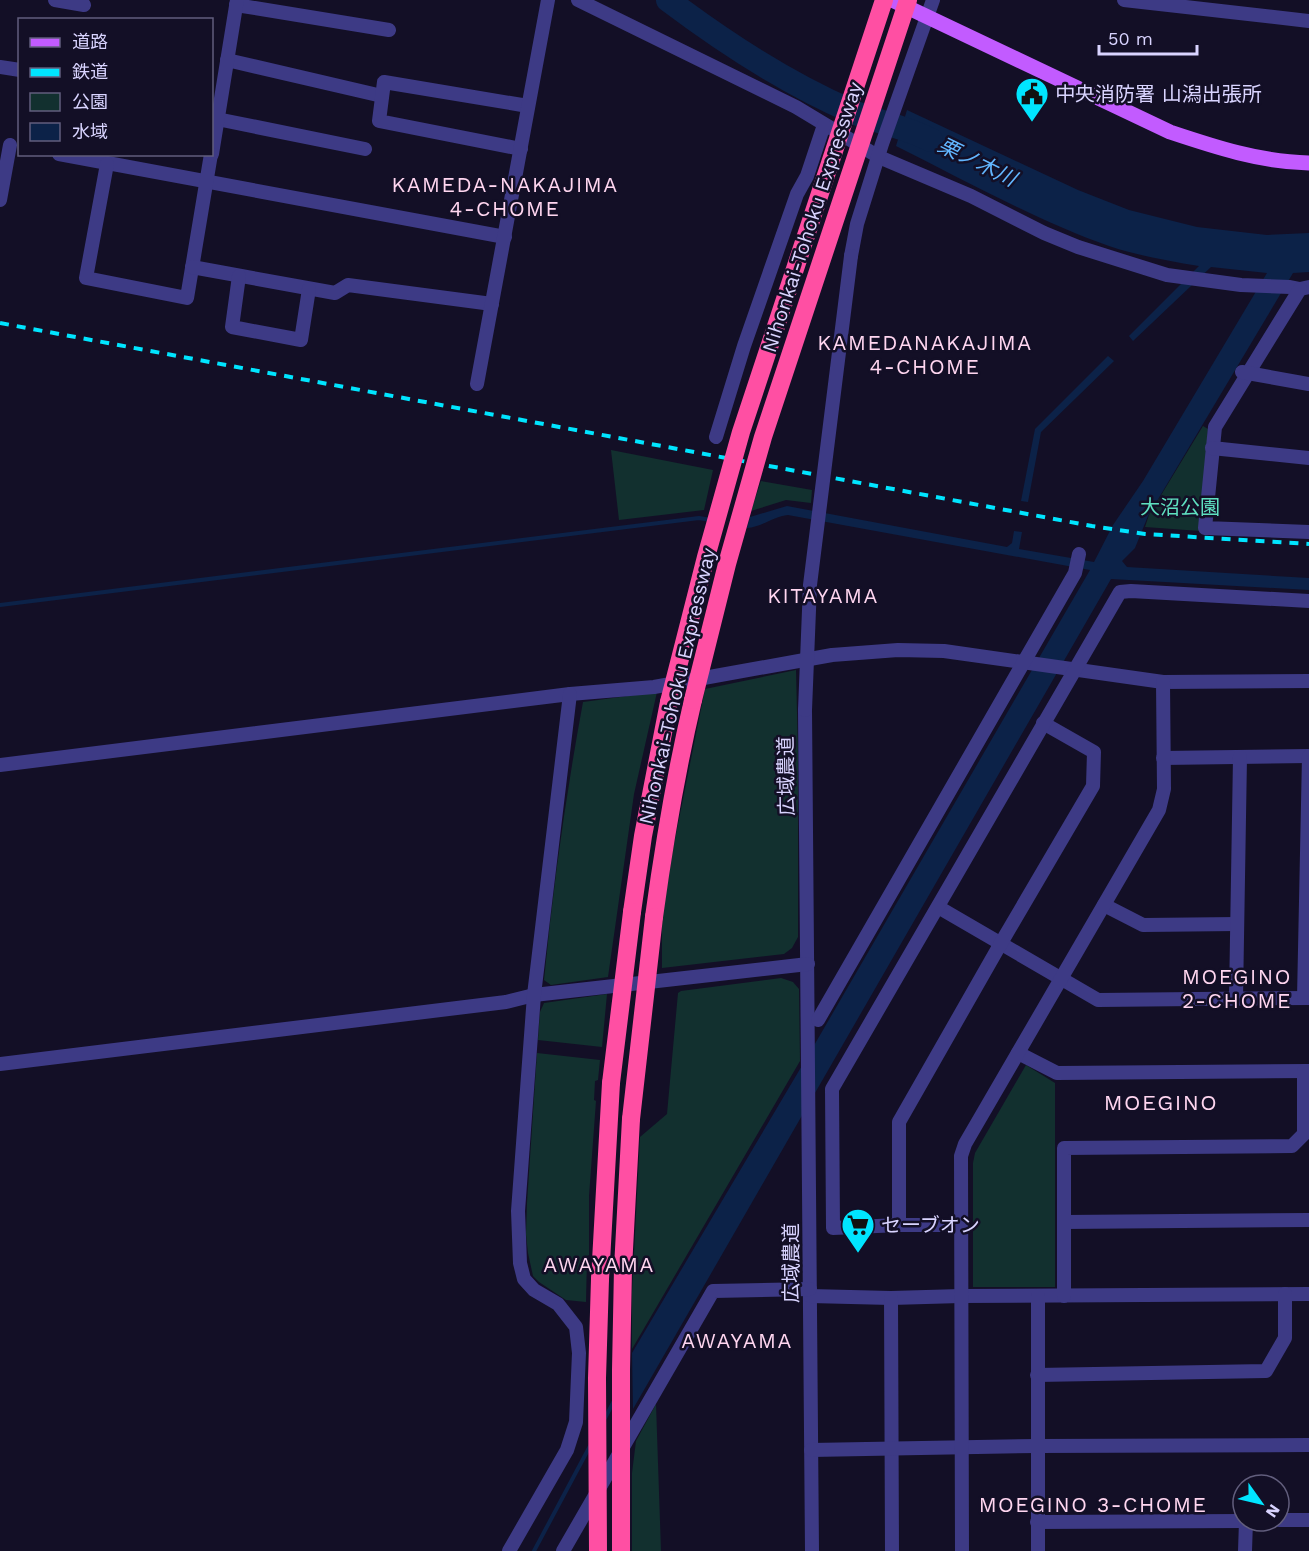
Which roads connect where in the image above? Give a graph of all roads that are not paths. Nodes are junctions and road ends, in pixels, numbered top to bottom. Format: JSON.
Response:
{"nodes":[{"id":1,"x":55,"y":0,"type":"edge"},
{"id":2,"x":548,"y":0,"type":"edge"},
{"id":3,"x":578,"y":0,"type":"edge"},
{"id":4,"x":884,"y":0,"type":"edge"},
{"id":5,"x":892,"y":0,"type":"edge"},
{"id":6,"x":908,"y":0,"type":"edge"},
{"id":7,"x":933,"y":0,"type":"edge"},
{"id":8,"x":1124,"y":0,"type":"edge"},
{"id":9,"x":236,"y":2,"type":"edge"},
{"id":10,"x":84,"y":5,"type":"dead end"},
{"id":11,"x":927,"y":17,"type":"junction"},
{"id":12,"x":1309,"y":21,"type":"edge"},
{"id":13,"x":389,"y":30,"type":"dead end"},
{"id":14,"x":227,"y":60,"type":"junction"},
{"id":15,"x":0,"y":67,"type":"edge"},
{"id":16,"x":18,"y":70,"type":"edge"},
{"id":17,"x":382,"y":96,"type":"junction"},
{"id":18,"x":528,"y":106,"type":"junction"},
{"id":19,"x":216,"y":116,"type":"edge"},
{"id":20,"x":824,"y":125,"type":"junction"},
{"id":21,"x":213,"y":144,"type":"edge"},
{"id":22,"x":10,"y":145,"type":"edge"},
{"id":23,"x":364,"y":149,"type":"dead end"},
{"id":24,"x":521,"y":149,"type":"junction"},
{"id":25,"x":880,"y":151,"type":"junction"},
{"id":26,"x":69,"y":156,"type":"edge"},
{"id":27,"x":212,"y":156,"type":"edge"},
{"id":28,"x":1309,"y":163,"type":"edge"},
{"id":29,"x":107,"y":164,"type":"junction"},
{"id":30,"x":207,"y":181,"type":"junction"},
{"id":31,"x":0,"y":199,"type":"edge"},
{"id":32,"x":505,"y":237,"type":"junction"},
{"id":33,"x":192,"y":267,"type":"junction"},
{"id":34,"x":239,"y":276,"type":"junction"},
{"id":35,"x":1300,"y":288,"type":"edge"},
{"id":36,"x":309,"y":289,"type":"junction"},
{"id":37,"x":492,"y":304,"type":"junction"},
{"id":38,"x":1244,"y":373,"type":"junction"},
{"id":39,"x":477,"y":384,"type":"dead end"},
{"id":40,"x":1309,"y":384,"type":"edge"},
{"id":41,"x":716,"y":437,"type":"dead end"},
{"id":42,"x":1212,"y":448,"type":"junction"},
{"id":43,"x":1309,"y":458,"type":"edge"},
{"id":44,"x":1309,"y":532,"type":"edge"},
{"id":45,"x":1079,"y":554,"type":"dead end"},
{"id":46,"x":1309,"y":601,"type":"edge"},
{"id":47,"x":1022,"y":663,"type":"junction"},
{"id":48,"x":1070,"y":670,"type":"junction"},
{"id":49,"x":1309,"y":681,"type":"edge"},
{"id":50,"x":1163,"y":682,"type":"junction"},
{"id":51,"x":570,"y":694,"type":"junction"},
{"id":52,"x":1043,"y":723,"type":"junction"},
{"id":53,"x":1309,"y":756,"type":"edge"},
{"id":54,"x":1240,"y":757,"type":"junction"},
{"id":55,"x":1163,"y":758,"type":"junction"},
{"id":56,"x":0,"y":765,"type":"edge"},
{"id":57,"x":1104,"y":904,"type":"junction"},
{"id":58,"x":938,"y":907,"type":"junction"},
{"id":59,"x":1237,"y":924,"type":"junction"},
{"id":60,"x":1001,"y":943,"type":"junction"},
{"id":61,"x":808,"y":964,"type":"junction"},
{"id":62,"x":1062,"y":978,"type":"junction"},
{"id":63,"x":534,"y":995,"type":"junction"},
{"id":64,"x":1236,"y":998,"type":"junction"},
{"id":65,"x":1307,"y":998,"type":"edge"},
{"id":66,"x":818,"y":1020,"type":"dead end"},
{"id":67,"x":1018,"y":1053,"type":"junction"},
{"id":68,"x":0,"y":1064,"type":"edge"},
{"id":69,"x":1307,"y":1071,"type":"edge"},
{"id":70,"x":1309,"y":1220,"type":"edge"},
{"id":71,"x":1064,"y":1222,"type":"junction"},
{"id":72,"x":899,"y":1225,"type":"junction"},
{"id":73,"x":960,"y":1225,"type":"junction"},
{"id":74,"x":810,"y":1292,"type":"junction"},
{"id":75,"x":1285,"y":1294,"type":"junction"},
{"id":76,"x":1309,"y":1294,"type":"edge"},
{"id":77,"x":961,"y":1296,"type":"junction"},
{"id":78,"x":1038,"y":1296,"type":"junction"},
{"id":79,"x":1064,"y":1296,"type":"junction"},
{"id":80,"x":891,"y":1298,"type":"junction"},
{"id":81,"x":1037,"y":1375,"type":"junction"},
{"id":82,"x":1309,"y":1445,"type":"edge"},
{"id":83,"x":1037,"y":1446,"type":"junction"},
{"id":84,"x":961,"y":1447,"type":"junction"},
{"id":85,"x":891,"y":1448,"type":"junction"},
{"id":86,"x":812,"y":1450,"type":"junction"},
{"id":87,"x":1309,"y":1520,"type":"edge"},
{"id":88,"x":1231,"y":1521,"type":"edge"},
{"id":89,"x":1291,"y":1521,"type":"edge"},
{"id":90,"x":1037,"y":1522,"type":"junction"},
{"id":91,"x":1244,"y":1533,"type":"edge"},
{"id":92,"x":509,"y":1551,"type":"edge"},
{"id":93,"x":563,"y":1551,"type":"edge"},
{"id":94,"x":598,"y":1551,"type":"edge"},
{"id":95,"x":621,"y":1551,"type":"edge"},
{"id":96,"x":812,"y":1551,"type":"edge"},
{"id":97,"x":892,"y":1551,"type":"edge"},
{"id":98,"x":962,"y":1551,"type":"edge"},
{"id":99,"x":1038,"y":1551,"type":"edge"},
{"id":100,"x":1245,"y":1551,"type":"edge"}],
"edges":[{"from":1,"to":10,"type":"street"},
{"from":2,"to":18,"type":"street"},
{"from":3,"to":20,"type":"street"},
{"from":4,"to":94,"type":"highway","name":"Nihonkai-Tohoku Expressway","bridge":true},
{"from":5,"to":11,"type":"main road"},
{"from":6,"to":95,"type":"highway","name":"Nihonkai-Tohoku Expressway","bridge":true},
{"from":7,"to":11,"type":"street"},
{"from":8,"to":12,"type":"street"},
{"from":9,"to":13,"type":"street"},
{"from":9,"to":14,"type":"street"},
{"from":11,"to":25,"type":"street"},
{"from":11,"to":28,"type":"main road"},
{"from":14,"to":17,"type":"street"},
{"from":14,"to":19,"type":"street"},
{"from":15,"to":16,"type":"street"},
{"from":17,"to":18,"type":"street"},
{"from":17,"to":24,"type":"street"},
{"from":18,"to":24,"type":"street"},
{"from":19,"to":21,"type":"street"},
{"from":19,"to":23,"type":"street"},
{"from":20,"to":25,"type":"street"},
{"from":20,"to":41,"type":"street"},
{"from":22,"to":31,"type":"street"},
{"from":24,"to":32,"type":"street"},
{"from":25,"to":35,"type":"street"},
{"from":25,"to":61,"type":"street","name":"広域農道","bridge":true},
{"from":26,"to":29,"type":"street"},
{"from":27,"to":30,"type":"street"},
{"from":29,"to":30,"type":"street"},
{"from":29,"to":33,"type":"street"},
{"from":30,"to":32,"type":"street"},
{"from":30,"to":33,"type":"street"},
{"from":32,"to":37,"type":"street"},
{"from":33,"to":34,"type":"street"},
{"from":34,"to":36,"type":"street"},
{"from":34,"to":36,"type":"street"},
{"from":35,"to":38,"type":"street"},
{"from":36,"to":37,"type":"street"},
{"from":37,"to":39,"type":"street"},
{"from":38,"to":40,"type":"street"},
{"from":38,"to":42,"type":"street"},
{"from":42,"to":43,"type":"street"},
{"from":42,"to":44,"type":"street"},
{"from":45,"to":47,"type":"street"},
{"from":46,"to":48,"type":"street"},
{"from":47,"to":48,"type":"street"},
{"from":47,"to":51,"type":"street"},
{"from":47,"to":66,"type":"street"},
{"from":48,"to":50,"type":"street"},
{"from":48,"to":52,"type":"street"},
{"from":49,"to":50,"type":"street"},
{"from":50,"to":55,"type":"street"},
{"from":51,"to":56,"type":"street"},
{"from":51,"to":63,"type":"street"},
{"from":52,"to":58,"type":"street"},
{"from":52,"to":60,"type":"street"},
{"from":53,"to":54,"type":"street"},
{"from":53,"to":65,"type":"street"},
{"from":54,"to":55,"type":"street"},
{"from":54,"to":59,"type":"street"},
{"from":55,"to":57,"type":"street"},
{"from":57,"to":59,"type":"street"},
{"from":57,"to":62,"type":"street"},
{"from":58,"to":60,"type":"street"},
{"from":58,"to":72,"type":"street"},
{"from":59,"to":64,"type":"street"},
{"from":60,"to":62,"type":"street"},
{"from":60,"to":72,"type":"street"},
{"from":61,"to":63,"type":"street"},
{"from":61,"to":74,"type":"street","name":"広域農道"},
{"from":62,"to":64,"type":"street"},
{"from":62,"to":67,"type":"street"},
{"from":63,"to":68,"type":"street"},
{"from":63,"to":92,"type":"street"},
{"from":64,"to":65,"type":"street"},
{"from":67,"to":69,"type":"street"},
{"from":67,"to":73,"type":"street"},
{"from":69,"to":71,"type":"street"},
{"from":70,"to":71,"type":"street"},
{"from":71,"to":79,"type":"street"},
{"from":72,"to":73,"type":"street"},
{"from":73,"to":77,"type":"street"},
{"from":74,"to":80,"type":"street"},
{"from":74,"to":86,"type":"street","name":"広域農道"},
{"from":74,"to":93,"type":"street"},
{"from":75,"to":76,"type":"street"},
{"from":75,"to":79,"type":"street"},
{"from":75,"to":81,"type":"street"},
{"from":77,"to":78,"type":"street"},
{"from":77,"to":80,"type":"street"},
{"from":77,"to":84,"type":"street"},
{"from":78,"to":79,"type":"street"},
{"from":78,"to":81,"type":"street"},
{"from":80,"to":85,"type":"street"},
{"from":81,"to":83,"type":"street"},
{"from":82,"to":83,"type":"street"},
{"from":83,"to":84,"type":"street"},
{"from":83,"to":90,"type":"street"},
{"from":84,"to":85,"type":"street"},
{"from":84,"to":98,"type":"street"},
{"from":85,"to":86,"type":"street"},
{"from":85,"to":97,"type":"street"},
{"from":86,"to":96,"type":"street","name":"広域農道"},
{"from":87,"to":89,"type":"street"},
{"from":88,"to":90,"type":"street"},
{"from":90,"to":99,"type":"street"},
{"from":91,"to":100,"type":"street"}]}
